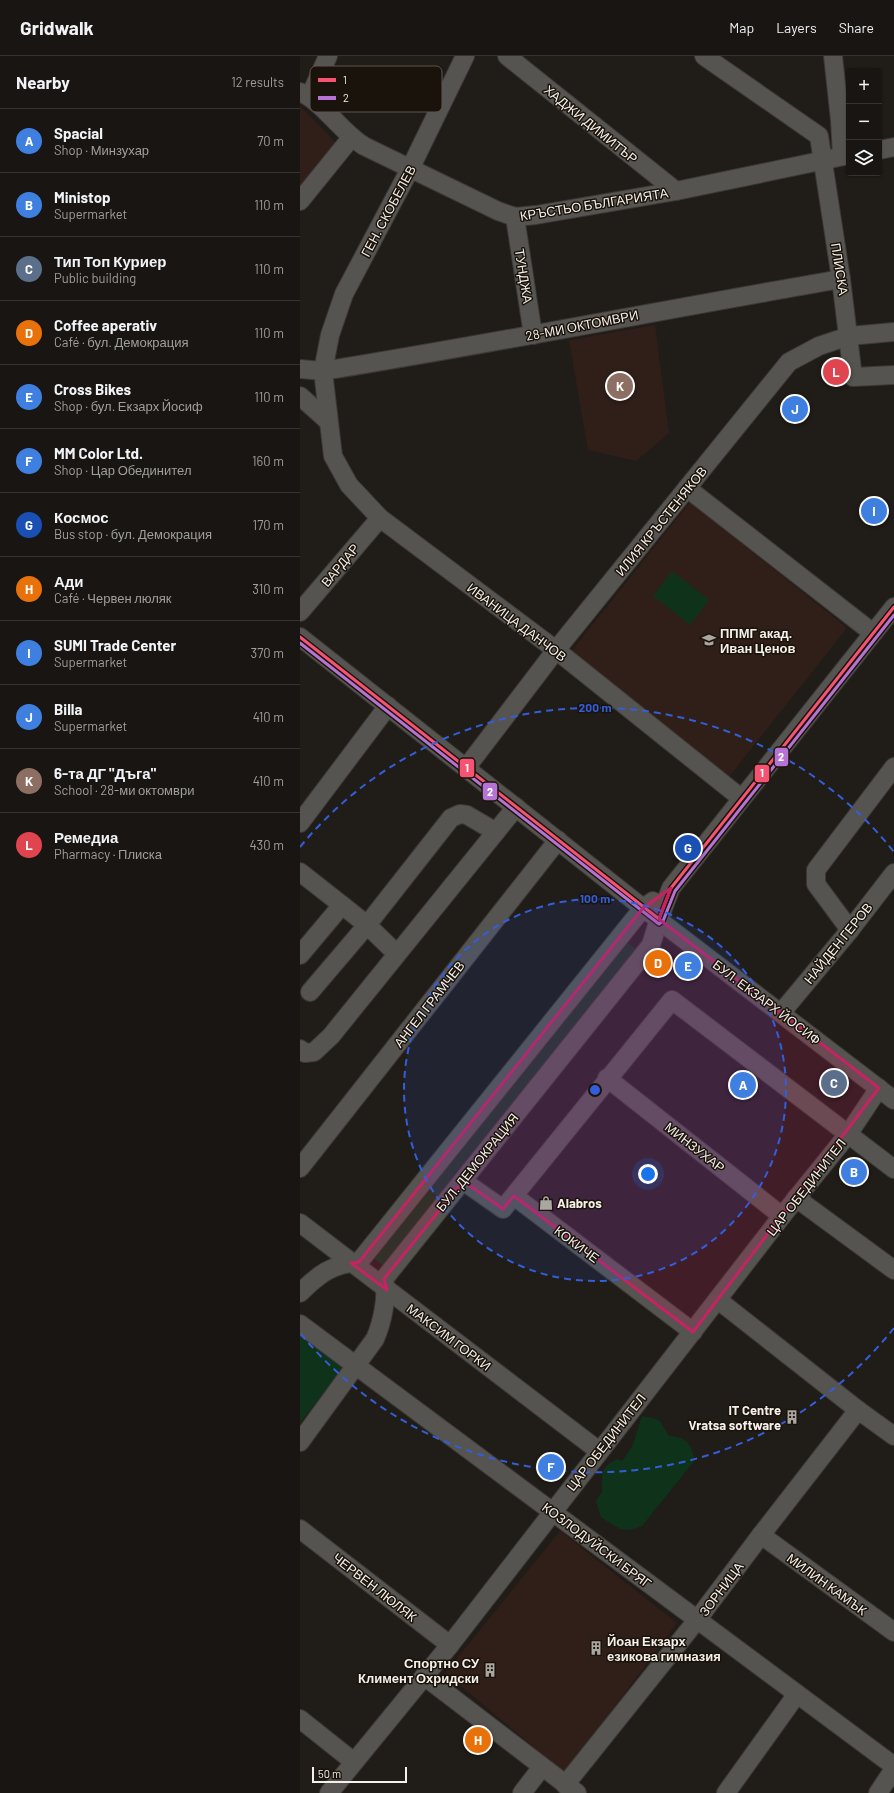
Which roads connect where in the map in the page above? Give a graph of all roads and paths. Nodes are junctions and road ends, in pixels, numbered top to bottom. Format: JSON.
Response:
{"nodes":[{"id":1,"x":328,"y":56,"type":"edge"},
{"id":2,"x":466,"y":56,"type":"edge"},
{"id":3,"x":506,"y":56,"type":"edge"},
{"id":4,"x":704,"y":56,"type":"edge"},
{"id":5,"x":833,"y":56,"type":"edge"},
{"id":6,"x":322,"y":66,"type":"edge"},
{"id":7,"x":442,"y":104,"type":"edge"},
{"id":8,"x":324,"y":112,"type":"edge"},
{"id":9,"x":438,"y":112,"type":"edge"},
{"id":10,"x":819,"y":136,"type":"junction"},
{"id":11,"x":351,"y":138,"type":"junction"},
{"id":12,"x":894,"y":147,"type":"edge"},
{"id":13,"x":882,"y":149,"type":"edge"},
{"id":14,"x":845,"y":156,"type":"edge"},
{"id":15,"x":823,"y":161,"type":"junction"},
{"id":16,"x":410,"y":169,"type":"junction"},
{"id":17,"x":676,"y":191,"type":"junction"},
{"id":18,"x":300,"y":201,"type":"edge"},
{"id":19,"x":515,"y":217,"type":"junction"},
{"id":20,"x":841,"y":279,"type":"junction"},
{"id":21,"x":894,"y":332,"type":"edge"},
{"id":22,"x":533,"y":335,"type":"junction"},
{"id":23,"x":849,"y":336,"type":"junction"},
{"id":24,"x":300,"y":369,"type":"edge"},
{"id":25,"x":323,"y":371,"type":"junction"},
{"id":26,"x":894,"y":375,"type":"edge"},
{"id":27,"x":300,"y":396,"type":"edge"},
{"id":28,"x":328,"y":421,"type":"junction"},
{"id":29,"x":687,"y":488,"type":"junction"},
{"id":30,"x":380,"y":518,"type":"junction"},
{"id":31,"x":894,"y":607,"type":"edge"},
{"id":32,"x":300,"y":612,"type":"edge"},
{"id":33,"x":873,"y":633,"type":"junction"},
{"id":34,"x":300,"y":637,"type":"edge"},
{"id":35,"x":556,"y":650,"type":"junction"},
{"id":36,"x":388,"y":706,"type":"junction"},
{"id":37,"x":894,"y":767,"type":"edge"},
{"id":38,"x":466,"y":768,"type":"junction"},
{"id":39,"x":741,"y":798,"type":"junction"},
{"id":40,"x":516,"y":807,"type":"junction"},
{"id":41,"x":300,"y":823,"type":"edge"},
{"id":42,"x":496,"y":832,"type":"junction"},
{"id":43,"x":558,"y":840,"type":"junction"},
{"id":44,"x":300,"y":872,"type":"edge"},
{"id":45,"x":894,"y":872,"type":"edge"},
{"id":46,"x":671,"y":888,"type":"junction"},
{"id":47,"x":342,"y":906,"type":"junction"},
{"id":48,"x":643,"y":908,"type":"junction"},
{"id":49,"x":659,"y":919,"type":"junction"},
{"id":50,"x":367,"y":925,"type":"junction"},
{"id":51,"x":850,"y":930,"type":"junction"},
{"id":52,"x":397,"y":954,"type":"junction"},
{"id":53,"x":300,"y":955,"type":"edge"},
{"id":54,"x":310,"y":992,"type":"dead end"},
{"id":55,"x":781,"y":1013,"type":"junction"},
{"id":56,"x":300,"y":1049,"type":"edge"},
{"id":57,"x":607,"y":1078,"type":"junction"},
{"id":58,"x":879,"y":1088,"type":"junction"},
{"id":59,"x":894,"y":1100,"type":"edge"},
{"id":60,"x":848,"y":1133,"type":"junction"},
{"id":61,"x":300,"y":1168,"type":"edge"},
{"id":62,"x":894,"y":1169,"type":"edge"},
{"id":63,"x":463,"y":1181,"type":"junction"},
{"id":64,"x":514,"y":1196,"type":"junction"},
{"id":65,"x":796,"y":1198,"type":"junction"},
{"id":66,"x":782,"y":1216,"type":"junction"},
{"id":67,"x":300,"y":1223,"type":"edge"},
{"id":68,"x":351,"y":1263,"type":"junction"},
{"id":69,"x":894,"y":1270,"type":"edge"},
{"id":70,"x":387,"y":1290,"type":"junction"},
{"id":71,"x":300,"y":1293,"type":"edge"},
{"id":72,"x":718,"y":1300,"type":"junction"},
{"id":73,"x":300,"y":1324,"type":"edge"},
{"id":74,"x":693,"y":1332,"type":"junction"},
{"id":75,"x":356,"y":1366,"type":"junction"},
{"id":76,"x":858,"y":1410,"type":"junction"},
{"id":77,"x":894,"y":1436,"type":"edge"},
{"id":78,"x":300,"y":1442,"type":"edge"},
{"id":79,"x":599,"y":1451,"type":"junction"},
{"id":80,"x":552,"y":1511,"type":"junction"},
{"id":81,"x":300,"y":1528,"type":"edge"},
{"id":82,"x":761,"y":1535,"type":"junction"},
{"id":83,"x":697,"y":1620,"type":"junction"},
{"id":84,"x":894,"y":1632,"type":"edge"},
{"id":85,"x":450,"y":1645,"type":"junction"},
{"id":86,"x":424,"y":1676,"type":"junction"},
{"id":87,"x":798,"y":1694,"type":"junction"},
{"id":88,"x":300,"y":1719,"type":"edge"},
{"id":89,"x":354,"y":1762,"type":"junction"},
{"id":90,"x":894,"y":1766,"type":"edge"},
{"id":91,"x":542,"y":1767,"type":"junction"},
{"id":92,"x":894,"y":1769,"type":"edge"},
{"id":93,"x":571,"y":1789,"type":"edge"},
{"id":94,"x":329,"y":1793,"type":"edge"},
{"id":95,"x":522,"y":1793,"type":"edge"},
{"id":96,"x":726,"y":1793,"type":"edge"},
{"id":97,"x":878,"y":1793,"type":"edge"}],
"edges":[{"from":1,"to":6,"type":"street"},
{"from":2,"to":7,"type":"street","name":"ГЕН. СКОБЕЛЕВ"},
{"from":3,"to":17,"type":"street","name":"ХАДЖИ ДИМИТЪР"},
{"from":4,"to":10,"type":"street"},
{"from":5,"to":14,"type":"street"},
{"from":8,"to":11,"type":"street","name":"КРЪСТЬО БЪЛГАРИЯТА"},
{"from":9,"to":16,"type":"street","name":"ГЕН. СКОБЕЛЕВ"},
{"from":10,"to":14,"type":"street"},
{"from":10,"to":15,"type":"street","name":"ПЛИСКА"},
{"from":11,"to":16,"type":"street","name":"КРЪСТЬО БЪЛГАРИЯТА"},
{"from":11,"to":18,"type":"street"},
{"from":12,"to":13,"type":"street"},
{"from":14,"to":15,"type":"street","name":"КРЪСТЬО БЪЛГАРИЯТА"},
{"from":15,"to":17,"type":"street","name":"КРЪСТЬО БЪЛГАРИЯТА"},
{"from":15,"to":20,"type":"street","name":"ПЛИСКА"},
{"from":16,"to":19,"type":"street","name":"КРЪСТЬО БЪЛГАРИЯТА"},
{"from":16,"to":25,"type":"street","name":"ГЕН. СКОБЕЛЕВ"},
{"from":17,"to":19,"type":"street","name":"КРЪСТЬО БЪЛГАРИЯТА"},
{"from":19,"to":22,"type":"street","name":"ТУНДЖА"},
{"from":20,"to":22,"type":"street","name":"28-МИ ОКТОМВРИ"},
{"from":20,"to":23,"type":"street","name":"ПЛИСКА"},
{"from":21,"to":23,"type":"street","name":"ИЛИЯ КРЪСТЕНЯКОВ"},
{"from":22,"to":25,"type":"street","name":"28-МИ ОКТОМВРИ"},
{"from":23,"to":26,"type":"street","name":"ПЛИСКА"},
{"from":23,"to":29,"type":"street","name":"ИЛИЯ КРЪСТЕНЯКОВ"},
{"from":24,"to":25,"type":"street","name":"28-МИ ОКТОМВРИ"},
{"from":25,"to":28,"type":"street","name":"ГЕН. СКОБЕЛЕВ"},
{"from":27,"to":28,"type":"street"},
{"from":28,"to":30,"type":"street","name":"ИВАНИЦА ДАНЧОВ"},
{"from":29,"to":33,"type":"street"},
{"from":29,"to":35,"type":"street","name":"ИЛИЯ КРЪСТЕНЯКОВ"},
{"from":30,"to":32,"type":"street","name":"ВАРДАР"},
{"from":30,"to":35,"type":"street","name":"ИВАНИЦА ДАНЧОВ"},
{"from":31,"to":33,"type":"street","name":"БУЛ. ДЕМОКРАЦИЯ"},
{"from":33,"to":39,"type":"street","name":"БУЛ. ДЕМОКРАЦИЯ"},
{"from":34,"to":36,"type":"street","name":"БУЛ. ЕКЗАРХ ЙОСИФ"},
{"from":35,"to":38,"type":"street","name":"ИЛИЯ КРЪСТЕНЯКОВ"},
{"from":35,"to":39,"type":"street","name":"ИВАНИЦА ДАНЧОВ"},
{"from":36,"to":38,"type":"street","name":"БУЛ. ЕКЗАРХ ЙОСИФ"},
{"from":36,"to":41,"type":"street"},
{"from":37,"to":51,"type":"street"},
{"from":38,"to":40,"type":"street","name":"БУЛ. ЕКЗАРХ ЙОСИФ"},
{"from":39,"to":46,"type":"street","name":"БУЛ. ДЕМОКРАЦИЯ"},
{"from":40,"to":42,"type":"street"},
{"from":40,"to":43,"type":"street","name":"БУЛ. ЕКЗАРХ ЙОСИФ"},
{"from":42,"to":50,"type":"street"},
{"from":42,"to":52,"type":"street"},
{"from":43,"to":48,"type":"street","name":"БУЛ. ЕКЗАРХ ЙОСИФ"},
{"from":43,"to":61,"type":"street","name":"АНГЕЛ ГРАМЧЕВ"},
{"from":44,"to":47,"type":"street"},
{"from":45,"to":51,"type":"street","name":"НАЙДЕН ГЕРОВ"},
{"from":46,"to":48,"type":"street","name":"БУЛ. ДЕМОКРАЦИЯ"},
{"from":46,"to":49,"type":"street","name":"БУЛ. ДЕМОКРАЦИЯ"},
{"from":47,"to":50,"type":"street"},
{"from":47,"to":53,"type":"street"},
{"from":48,"to":49,"type":"street","name":"БУЛ. ЕКЗАРХ ЙОСИФ"},
{"from":48,"to":68,"type":"street","name":"БУЛ. ДЕМОКРАЦИЯ"},
{"from":49,"to":55,"type":"street","name":"БУЛ. ЕКЗАРХ ЙОСИФ"},
{"from":49,"to":63,"type":"street","name":"БУЛ. ДЕМОКРАЦИЯ"},
{"from":50,"to":52,"type":"street"},
{"from":50,"to":54,"type":"street"},
{"from":51,"to":55,"type":"street","name":"НАЙДЕН ГЕРОВ"},
{"from":52,"to":56,"type":"street"},
{"from":55,"to":58,"type":"street","name":"БУЛ. ЕКЗАРХ ЙОСИФ"},
{"from":57,"to":60,"type":"street"},
{"from":57,"to":64,"type":"street"},
{"from":57,"to":66,"type":"street","name":"МИНЗУХАР"},
{"from":58,"to":59,"type":"street","name":"БУЛ. ЕКЗАРХ ЙОСИФ"},
{"from":58,"to":60,"type":"street","name":"ЦАР ОБЕДИНИТЕЛ"},
{"from":60,"to":62,"type":"street"},
{"from":60,"to":65,"type":"street","name":"ЦАР ОБЕДИНИТЕЛ"},
{"from":63,"to":64,"type":"street"},
{"from":63,"to":70,"type":"street","name":"БУЛ. ДЕМОКРАЦИЯ"},
{"from":64,"to":74,"type":"street","name":"КОКИЧЕ"},
{"from":65,"to":66,"type":"street","name":"ЦАР ОБЕДИНИТЕЛ"},
{"from":65,"to":69,"type":"street"},
{"from":66,"to":72,"type":"street","name":"ЦАР ОБЕДИНИТЕЛ"},
{"from":67,"to":68,"type":"street","name":"МАКСИМ ГОРКИ"},
{"from":68,"to":70,"type":"street","name":"МАКСИМ ГОРКИ"},
{"from":68,"to":71,"type":"street","name":"БУЛ. ДЕМОКРАЦИЯ"},
{"from":70,"to":75,"type":"street","name":"БУЛ. ДЕМОКРАЦИЯ"},
{"from":70,"to":79,"type":"street","name":"МАКСИМ ГОРКИ"},
{"from":72,"to":74,"type":"street","name":"ЦАР ОБЕДИНИТЕЛ"},
{"from":72,"to":76,"type":"street"},
{"from":73,"to":75,"type":"street","name":"КОЗЛОДУЙСКИ БРЯГ"},
{"from":74,"to":79,"type":"street","name":"ЦАР ОБЕДИНИТЕЛ"},
{"from":75,"to":78,"type":"street","name":"БУЛ. ДЕМОКРАЦИЯ"},
{"from":75,"to":80,"type":"street","name":"КОЗЛОДУЙСКИ БРЯГ"},
{"from":76,"to":77,"type":"street"},
{"from":76,"to":82,"type":"street","name":"ЗОРНИЦА"},
{"from":79,"to":80,"type":"street","name":"ЦАР ОБЕДИНИТЕЛ"},
{"from":80,"to":83,"type":"street","name":"КОЗЛОДУЙСКИ БРЯГ"},
{"from":80,"to":85,"type":"street","name":"ЦАР ОБЕДИНИТЕЛ"},
{"from":81,"to":85,"type":"street","name":"ЧЕРВЕН ЛЮЛЯК"},
{"from":82,"to":83,"type":"street","name":"ЗОРНИЦА"},
{"from":82,"to":84,"type":"street","name":"МИЛИН КАМЪК"},
{"from":83,"to":87,"type":"street","name":"КОЗЛОДУЙСКИ БРЯГ"},
{"from":83,"to":93,"type":"street","name":"ЗОРНИЦА"},
{"from":85,"to":86,"type":"street","name":"ЦАР ОБЕДИНИТЕЛ"},
{"from":86,"to":89,"type":"street","name":"ЦАР ОБЕДИНИТЕЛ"},
{"from":86,"to":91,"type":"street"},
{"from":87,"to":90,"type":"street","name":"КОЗЛОДУЙСКИ БРЯГ"},
{"from":87,"to":96,"type":"street"},
{"from":88,"to":89,"type":"street"},
{"from":89,"to":94,"type":"street","name":"ЦАР ОБЕДИНИТЕЛ"},
{"from":91,"to":93,"type":"street"},
{"from":91,"to":95,"type":"street"},
{"from":92,"to":97,"type":"street"}]}
